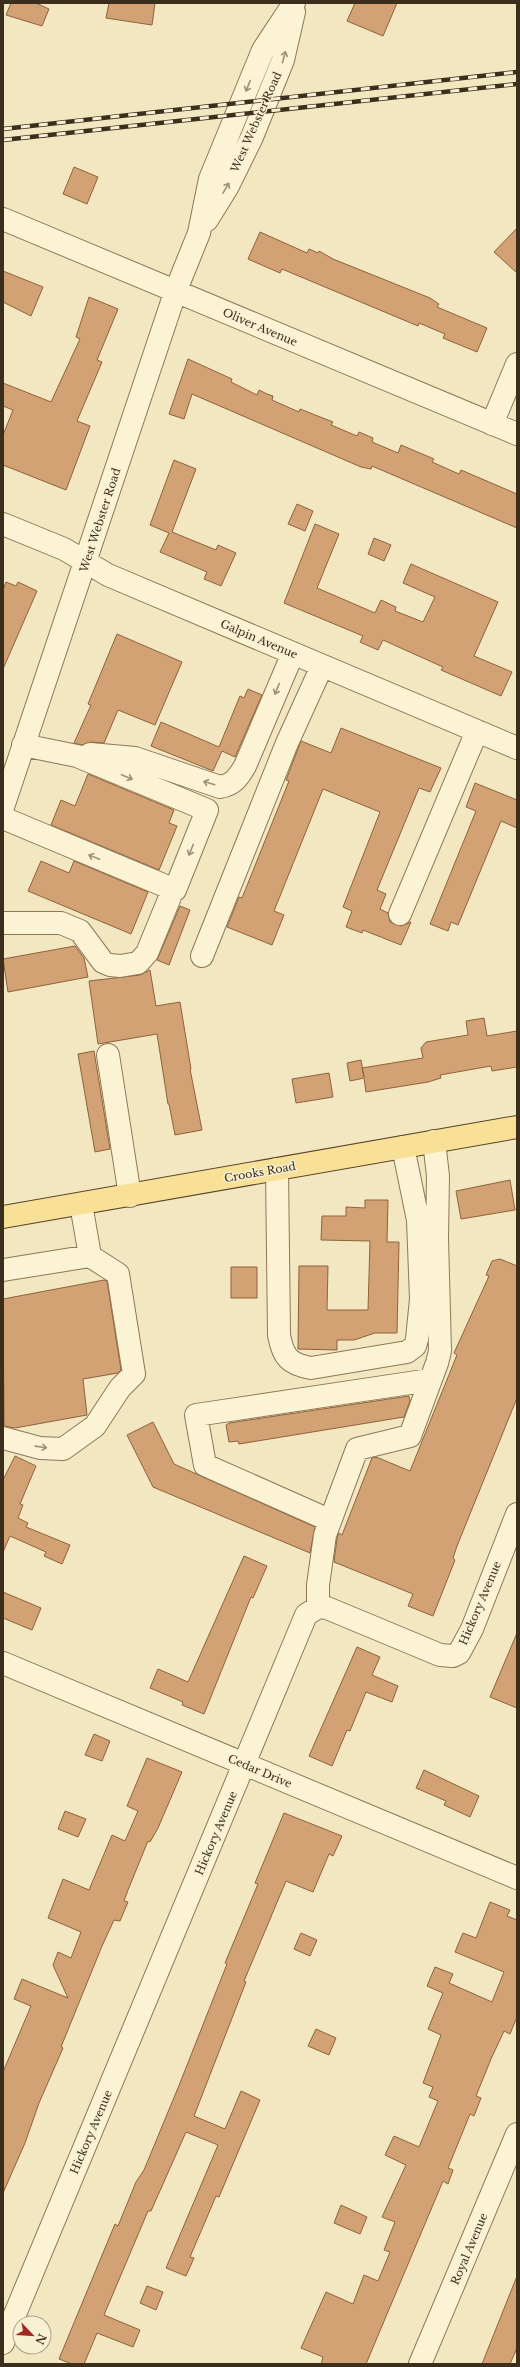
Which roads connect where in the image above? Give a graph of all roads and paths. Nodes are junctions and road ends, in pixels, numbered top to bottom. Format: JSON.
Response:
{"nodes":[{"id":1,"x":295,"y":3,"type":"edge"},
{"id":2,"x":3,"y":219,"type":"edge"},
{"id":3,"x":176,"y":290,"type":"junction"},
{"id":4,"x":517,"y":364,"type":"edge"},
{"id":5,"x":492,"y":424,"type":"junction"},
{"id":6,"x":517,"y":434,"type":"edge"},
{"id":7,"x":3,"y":524,"type":"edge"},
{"id":8,"x":86,"y":562,"type":"junction"},
{"id":9,"x":293,"y":653,"type":"junction"},
{"id":10,"x":322,"y":666,"type":"junction"},
{"id":11,"x":477,"y":731,"type":"junction"},
{"id":12,"x":26,"y":737,"type":"junction"},
{"id":13,"x":517,"y":748,"type":"edge"},
{"id":14,"x":3,"y":807,"type":"edge"},
{"id":15,"x":3,"y":818,"type":"edge"},
{"id":16,"x":170,"y":897,"type":"dead end"},
{"id":17,"x":400,"y":914,"type":"dead end"},
{"id":18,"x":3,"y":923,"type":"edge"},
{"id":19,"x":202,"y":956,"type":"dead end"},
{"id":20,"x":108,"y":1055,"type":"dead end"},
{"id":21,"x":517,"y":1127,"type":"edge"},
{"id":22,"x":434,"y":1141,"type":"junction"},
{"id":23,"x":403,"y":1147,"type":"junction"},
{"id":24,"x":277,"y":1169,"type":"junction"},
{"id":25,"x":130,"y":1196,"type":"junction"},
{"id":26,"x":81,"y":1204,"type":"junction"},
{"id":27,"x":3,"y":1217,"type":"edge"},
{"id":28,"x":90,"y":1256,"type":"junction"},
{"id":29,"x":3,"y":1270,"type":"edge"},
{"id":30,"x":430,"y":1380,"type":"junction"},
{"id":31,"x":3,"y":1438,"type":"edge"},
{"id":32,"x":517,"y":1514,"type":"edge"},
{"id":33,"x":329,"y":1520,"type":"junction"},
{"id":34,"x":318,"y":1607,"type":"junction"},
{"id":35,"x":3,"y":1663,"type":"edge"},
{"id":36,"x":245,"y":1765,"type":"junction"},
{"id":37,"x":517,"y":1878,"type":"edge"},
{"id":38,"x":517,"y":2134,"type":"edge"},
{"id":39,"x":3,"y":2343,"type":"edge"},
{"id":40,"x":420,"y":2364,"type":"edge"}],
"edges":[{"from":1,"to":3,"type":"street","name":"West Webster Road"},
{"from":2,"to":3,"type":"street","name":"Oliver Avenue"},
{"from":3,"to":5,"type":"street","name":"Oliver Avenue"},
{"from":3,"to":8,"type":"street","name":"West Webster Road"},
{"from":4,"to":5,"type":"street"},
{"from":5,"to":6,"type":"street","name":"Oliver Avenue"},
{"from":7,"to":8,"type":"street","name":"Galpin Avenue"},
{"from":8,"to":9,"type":"street","name":"Galpin Avenue"},
{"from":8,"to":12,"type":"street","name":"West Webster Road"},
{"from":9,"to":10,"type":"street","name":"Galpin Avenue"},
{"from":9,"to":12,"type":"street","one_way":true},
{"from":10,"to":11,"type":"street","name":"Galpin Avenue"},
{"from":10,"to":19,"type":"street"},
{"from":11,"to":13,"type":"street","name":"Galpin Avenue"},
{"from":11,"to":17,"type":"street"},
{"from":12,"to":14,"type":"street","name":"West Webster Road"},
{"from":12,"to":15,"type":"street","one_way":true},
{"from":16,"to":18,"type":"street"},
{"from":20,"to":25,"type":"street"},
{"from":21,"to":22,"type":"main road","name":"Crooks Road"},
{"from":22,"to":23,"type":"main road","name":"Crooks Road"},
{"from":22,"to":30,"type":"street"},
{"from":23,"to":24,"type":"main road","name":"Crooks Road"},
{"from":23,"to":24,"type":"street"},
{"from":24,"to":25,"type":"main road","name":"Crooks Road"},
{"from":25,"to":26,"type":"main road","name":"Crooks Road"},
{"from":26,"to":27,"type":"main road","name":"Crooks Road"},
{"from":26,"to":28,"type":"street"},
{"from":28,"to":29,"type":"street"},
{"from":31,"to":28,"type":"street","one_way":true},
{"from":30,"to":33,"type":"street"},
{"from":30,"to":33,"type":"street"},
{"from":32,"to":34,"type":"street","name":"Hickory Avenue"},
{"from":33,"to":34,"type":"street"},
{"from":34,"to":36,"type":"street","name":"Hickory Avenue"},
{"from":35,"to":36,"type":"street","name":"Cedar Drive"},
{"from":36,"to":37,"type":"street","name":"Cedar Drive"},
{"from":36,"to":39,"type":"street","name":"Hickory Avenue"},
{"from":38,"to":40,"type":"street","name":"Royal Avenue"}]}
